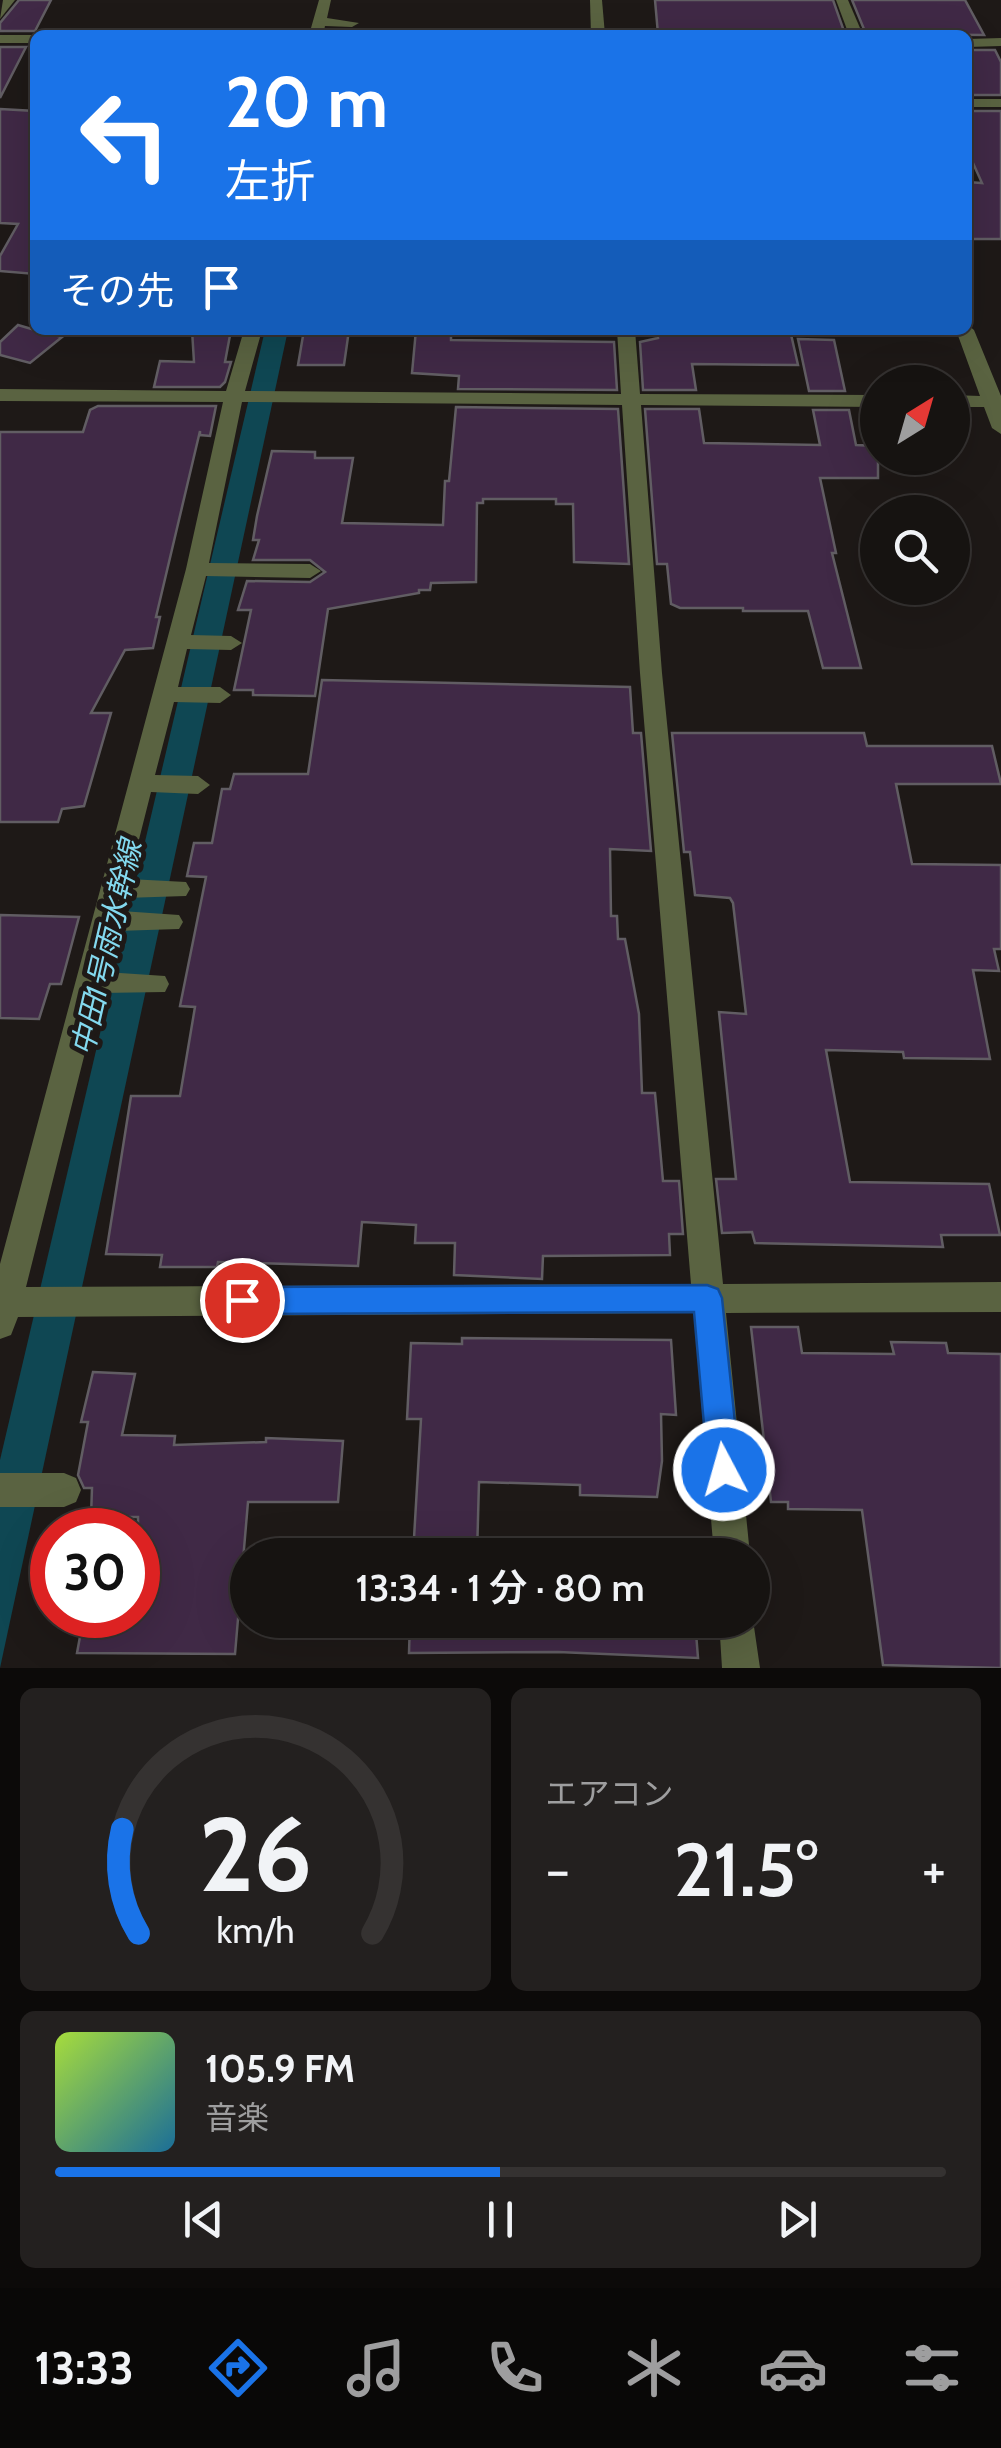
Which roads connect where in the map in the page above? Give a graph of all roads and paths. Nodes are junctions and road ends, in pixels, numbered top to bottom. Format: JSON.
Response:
{"nodes":[{"id":1,"x":9,"y":0,"type":"edge"},
{"id":2,"x":325,"y":0,"type":"edge"},
{"id":3,"x":596,"y":0,"type":"edge"},
{"id":4,"x":842,"y":0,"type":"edge"},
{"id":5,"x":0,"y":15,"type":"edge"},
{"id":6,"x":352,"y":23,"type":"dead end"},
{"id":7,"x":322,"y":27,"type":"edge"},
{"id":8,"x":598,"y":30,"type":"edge"},
{"id":9,"x":854,"y":30,"type":"edge"},
{"id":10,"x":0,"y":39,"type":"edge"},
{"id":11,"x":30,"y":39,"type":"edge"},
{"id":12,"x":972,"y":42,"type":"edge"},
{"id":13,"x":1001,"y":42,"type":"edge"},
{"id":14,"x":972,"y":103,"type":"edge"},
{"id":15,"x":1001,"y":104,"type":"edge"},
{"id":16,"x":252,"y":335,"type":"edge"},
{"id":17,"x":627,"y":335,"type":"edge"},
{"id":18,"x":967,"y":335,"type":"edge"},
{"id":19,"x":0,"y":395,"type":"edge"},
{"id":20,"x":234,"y":396,"type":"junction"},
{"id":21,"x":633,"y":399,"type":"junction"},
{"id":22,"x":860,"y":401,"type":"edge"},
{"id":23,"x":970,"y":401,"type":"edge"},
{"id":24,"x":996,"y":402,"type":"edge"},
{"id":25,"x":1001,"y":428,"type":"edge"},
{"id":26,"x":197,"y":569,"type":"junction"},
{"id":27,"x":310,"y":571,"type":"dead end"},
{"id":28,"x":176,"y":642,"type":"junction"},
{"id":29,"x":230,"y":643,"type":"dead end"},
{"id":30,"x":163,"y":694,"type":"junction"},
{"id":31,"x":220,"y":695,"type":"dead end"},
{"id":32,"x":141,"y":783,"type":"junction"},
{"id":33,"x":198,"y":785,"type":"dead end"},
{"id":34,"x":114,"y":888,"type":"junction"},
{"id":35,"x":177,"y":889,"type":"dead end"},
{"id":36,"x":105,"y":920,"type":"junction"},
{"id":37,"x":170,"y":922,"type":"dead end"},
{"id":38,"x":89,"y":982,"type":"junction"},
{"id":39,"x":156,"y":984,"type":"dead end"},
{"id":40,"x":1001,"y":1297,"type":"edge"},
{"id":41,"x":707,"y":1298,"type":"junction"},
{"id":42,"x":8,"y":1307,"type":"edge"},
{"id":43,"x":0,"y":1490,"type":"edge"},
{"id":44,"x":64,"y":1490,"type":"dead end"},
{"id":45,"x":730,"y":1538,"type":"edge"},
{"id":46,"x":739,"y":1638,"type":"edge"},
{"id":47,"x":741,"y":1668,"type":"edge"}],
"edges":[{"from":1,"to":5,"type":"street"},
{"from":2,"to":7,"type":"street"},
{"from":3,"to":8,"type":"street"},
{"from":4,"to":9,"type":"street"},
{"from":6,"to":7,"type":"street"},
{"from":10,"to":11,"type":"street"},
{"from":12,"to":13,"type":"street"},
{"from":14,"to":15,"type":"street"},
{"from":16,"to":20,"type":"street"},
{"from":17,"to":21,"type":"street"},
{"from":18,"to":24,"type":"street"},
{"from":19,"to":20,"type":"street"},
{"from":20,"to":21,"type":"street"},
{"from":20,"to":26,"type":"street"},
{"from":21,"to":22,"type":"street"},
{"from":21,"to":41,"type":"street"},
{"from":23,"to":24,"type":"street"},
{"from":24,"to":25,"type":"street"},
{"from":26,"to":27,"type":"street"},
{"from":26,"to":28,"type":"street"},
{"from":28,"to":29,"type":"street"},
{"from":28,"to":30,"type":"street"},
{"from":30,"to":31,"type":"street"},
{"from":30,"to":32,"type":"street"},
{"from":32,"to":33,"type":"street"},
{"from":32,"to":34,"type":"street"},
{"from":34,"to":35,"type":"street"},
{"from":34,"to":36,"type":"street"},
{"from":36,"to":37,"type":"street"},
{"from":36,"to":38,"type":"street"},
{"from":38,"to":39,"type":"street"},
{"from":38,"to":42,"type":"street"},
{"from":40,"to":41,"type":"street"},
{"from":41,"to":42,"type":"street"},
{"from":41,"to":45,"type":"street"},
{"from":43,"to":44,"type":"street"},
{"from":46,"to":47,"type":"street"}]}
